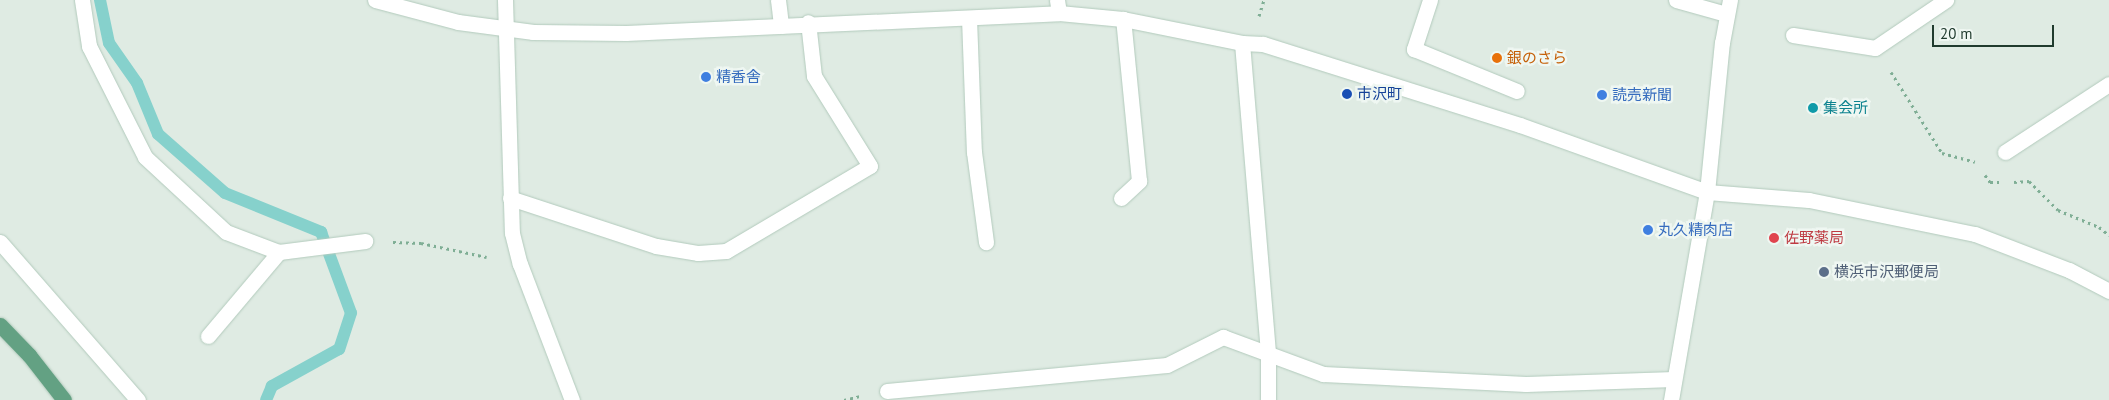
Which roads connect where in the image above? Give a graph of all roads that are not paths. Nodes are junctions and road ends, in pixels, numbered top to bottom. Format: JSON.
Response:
{"nodes":[{"id":1,"x":82,"y":0,"type":"edge"},
{"id":2,"x":375,"y":0,"type":"edge"},
{"id":3,"x":505,"y":0,"type":"edge"},
{"id":4,"x":778,"y":0,"type":"edge"},
{"id":5,"x":1430,"y":0,"type":"edge"},
{"id":6,"x":1676,"y":0,"type":"edge"},
{"id":7,"x":1946,"y":0,"type":"edge"},
{"id":8,"x":1058,"y":7,"type":"edge"},
{"id":9,"x":1728,"y":7,"type":"edge"},
{"id":10,"x":969,"y":18,"type":"junction"},
{"id":11,"x":1123,"y":19,"type":"junction"},
{"id":12,"x":808,"y":22,"type":"junction"},
{"id":13,"x":781,"y":26,"type":"junction"},
{"id":14,"x":508,"y":31,"type":"junction"},
{"id":15,"x":1794,"y":35,"type":"dead end"},
{"id":16,"x":1242,"y":43,"type":"junction"},
{"id":17,"x":2109,"y":84,"type":"edge"},
{"id":18,"x":1517,"y":91,"type":"dead end"},
{"id":19,"x":2005,"y":152,"type":"dead end"},
{"id":20,"x":1707,"y":192,"type":"junction"},
{"id":21,"x":510,"y":198,"type":"junction"},
{"id":22,"x":1121,"y":198,"type":"dead end"},
{"id":23,"x":0,"y":242,"type":"edge"},
{"id":24,"x":364,"y":242,"type":"road end"},
{"id":25,"x":986,"y":242,"type":"dead end"},
{"id":26,"x":279,"y":252,"type":"junction"},
{"id":27,"x":2109,"y":291,"type":"edge"},
{"id":28,"x":0,"y":325,"type":"edge"},
{"id":29,"x":208,"y":336,"type":"dead end"},
{"id":30,"x":1268,"y":354,"type":"junction"},
{"id":31,"x":1674,"y":379,"type":"junction"},
{"id":32,"x":887,"y":391,"type":"dead end"},
{"id":33,"x":64,"y":400,"type":"edge"},
{"id":34,"x":138,"y":400,"type":"edge"},
{"id":35,"x":572,"y":400,"type":"edge"},
{"id":36,"x":1268,"y":400,"type":"edge"},
{"id":37,"x":1671,"y":400,"type":"edge"}],
"edges":[{"from":1,"to":26,"type":"street"},
{"from":2,"to":14,"type":"street"},
{"from":3,"to":14,"type":"street"},
{"from":4,"to":13,"type":"street"},
{"from":5,"to":18,"type":"street"},
{"from":6,"to":9,"type":"street"},
{"from":7,"to":15,"type":"street"},
{"from":8,"to":10,"type":"street"},
{"from":8,"to":11,"type":"street"},
{"from":9,"to":20,"type":"street"},
{"from":10,"to":12,"type":"street"},
{"from":10,"to":25,"type":"street"},
{"from":11,"to":16,"type":"street"},
{"from":11,"to":22,"type":"street"},
{"from":12,"to":13,"type":"street"},
{"from":12,"to":21,"type":"street"},
{"from":13,"to":14,"type":"street"},
{"from":14,"to":21,"type":"street"},
{"from":16,"to":20,"type":"street"},
{"from":16,"to":30,"type":"street"},
{"from":17,"to":19,"type":"street"},
{"from":20,"to":27,"type":"street"},
{"from":20,"to":31,"type":"street"},
{"from":21,"to":35,"type":"street"},
{"from":23,"to":34,"type":"street"},
{"from":24,"to":26,"type":"street"},
{"from":26,"to":29,"type":"street"},
{"from":28,"to":33,"type":"main road"},
{"from":30,"to":31,"type":"street"},
{"from":30,"to":32,"type":"street"},
{"from":30,"to":36,"type":"street"},
{"from":31,"to":37,"type":"street"}]}
